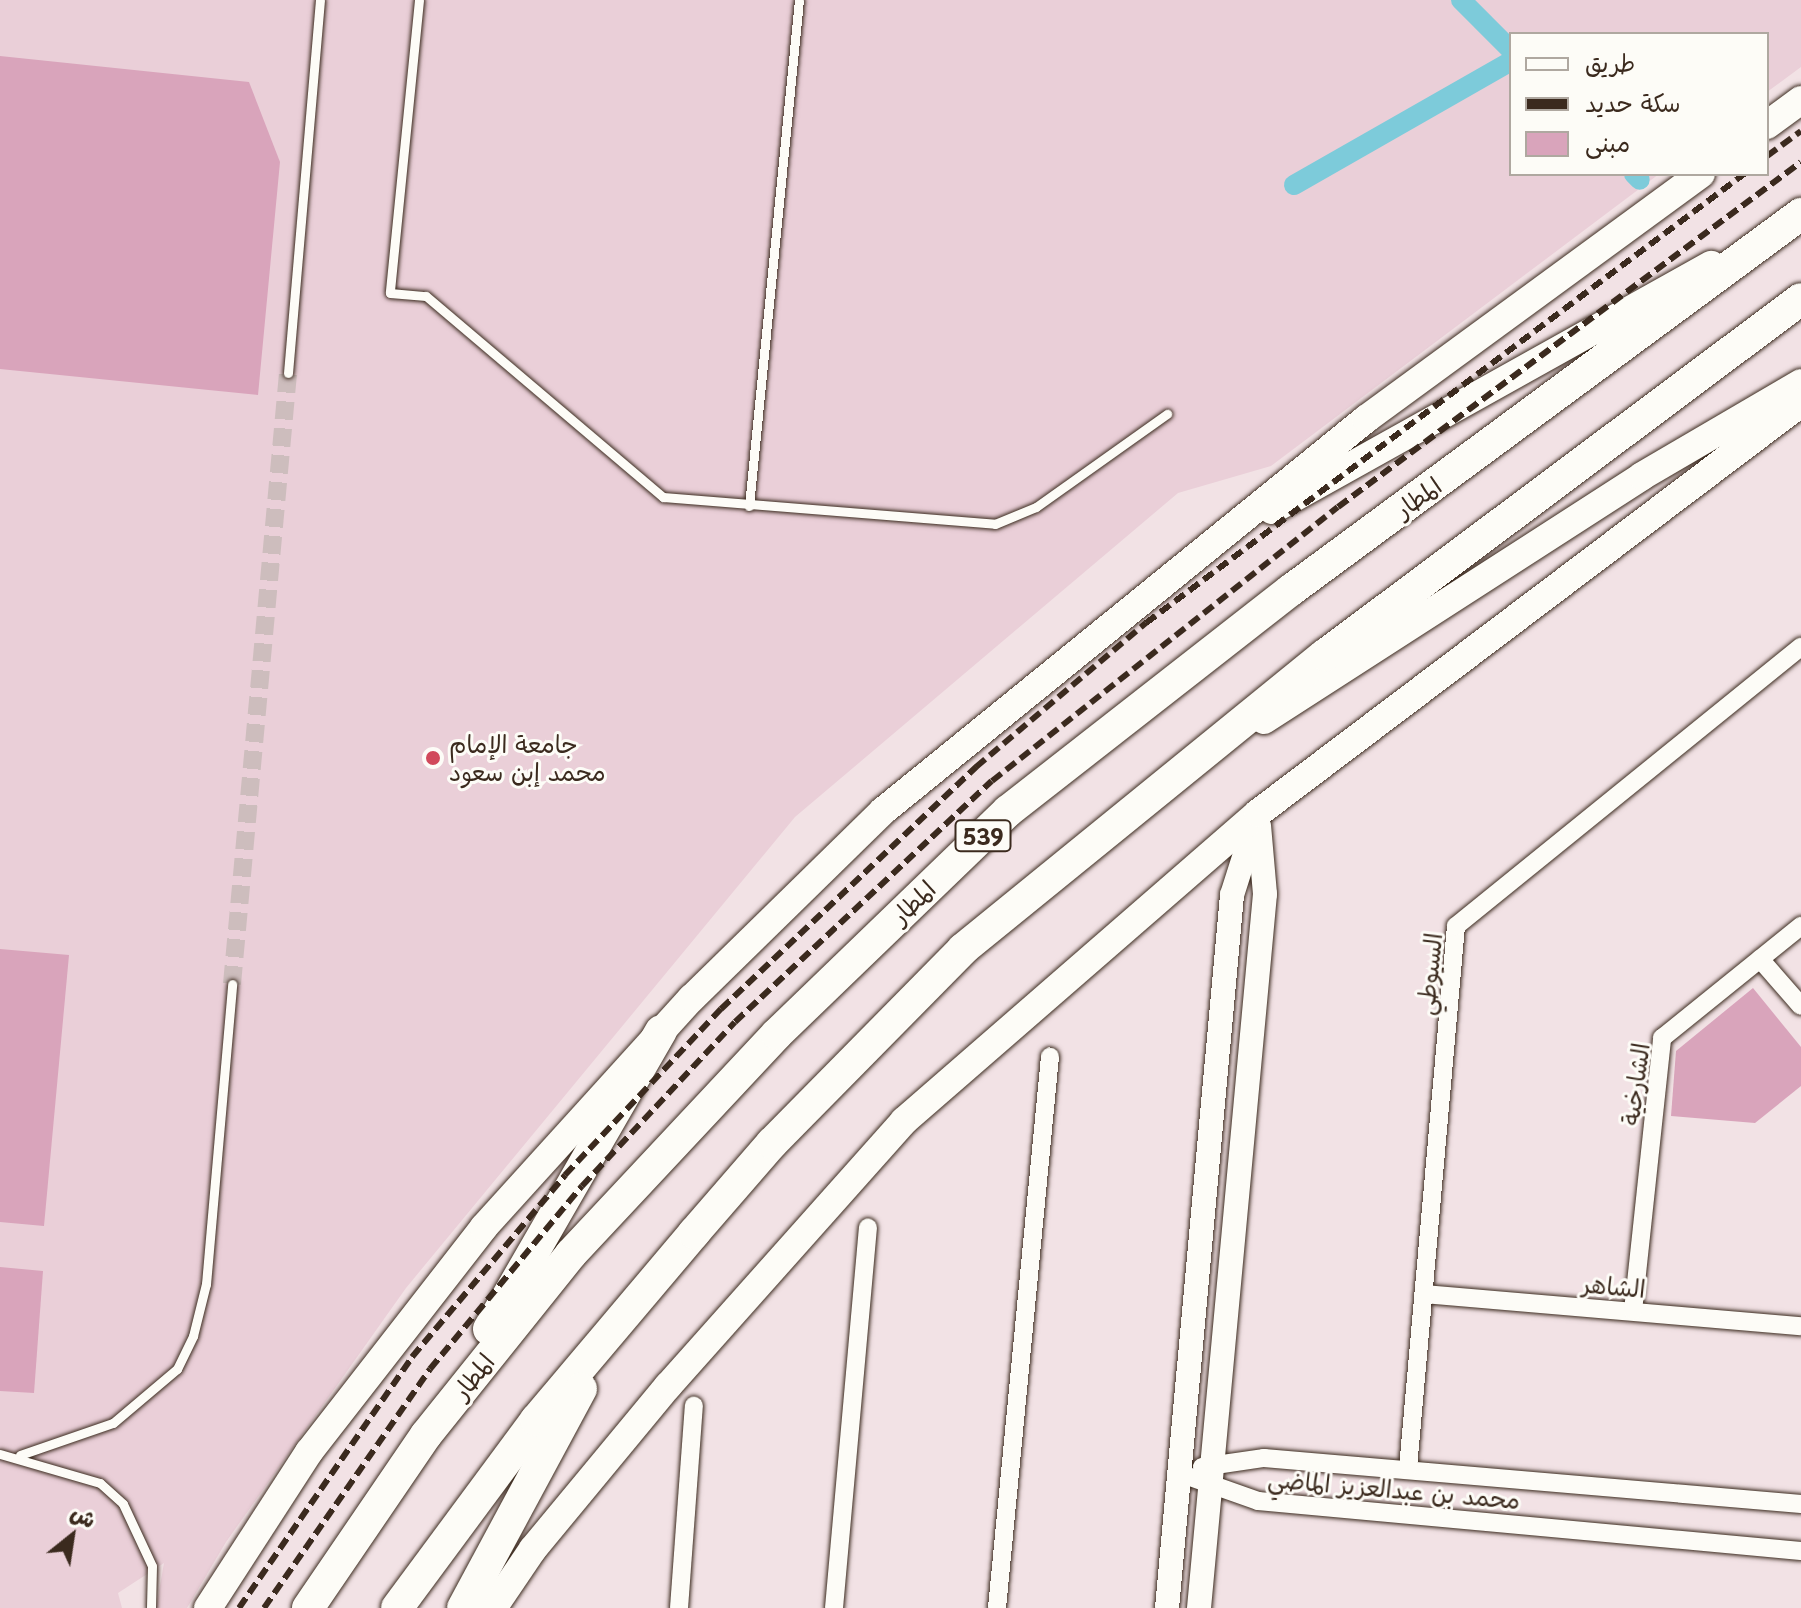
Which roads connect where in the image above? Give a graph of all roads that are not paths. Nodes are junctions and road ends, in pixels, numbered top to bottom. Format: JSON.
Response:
{"nodes":[{"id":1,"x":320,"y":0,"type":"edge"},
{"id":2,"x":419,"y":0,"type":"edge"},
{"id":3,"x":799,"y":0,"type":"edge"},
{"id":4,"x":1801,"y":100,"type":"edge"},
{"id":5,"x":1769,"y":124,"type":"edge"},
{"id":6,"x":1698,"y":176,"type":"edge"},
{"id":7,"x":1801,"y":213,"type":"edge"},
{"id":8,"x":1801,"y":299,"type":"edge"},
{"id":9,"x":288,"y":373,"type":"tunnel mouth"},
{"id":10,"x":1801,"y":383,"type":"edge"},
{"id":11,"x":1801,"y":403,"type":"edge"},
{"id":12,"x":1167,"y":414,"type":"dead end"},
{"id":13,"x":749,"y":506,"type":"junction"},
{"id":14,"x":1207,"y":545,"type":"junction"},
{"id":15,"x":1801,"y":647,"type":"edge"},
{"id":16,"x":1153,"y":793,"type":"junction"},
{"id":17,"x":1258,"y":813,"type":"junction"},
{"id":18,"x":1801,"y":926,"type":"edge"},
{"id":19,"x":1760,"y":959,"type":"junction"},
{"id":20,"x":232,"y":984,"type":"tunnel mouth"},
{"id":21,"x":1801,"y":1006,"type":"edge"},
{"id":22,"x":661,"y":1031,"type":"junction"},
{"id":23,"x":1050,"y":1057,"type":"dead end"},
{"id":24,"x":868,"y":1228,"type":"dead end"},
{"id":25,"x":1424,"y":1294,"type":"junction"},
{"id":26,"x":1633,"y":1311,"type":"junction"},
{"id":27,"x":1801,"y":1326,"type":"edge"},
{"id":28,"x":604,"y":1345,"type":"junction"},
{"id":29,"x":694,"y":1406,"type":"dead end"},
{"id":30,"x":426,"y":1435,"type":"junction"},
{"id":31,"x":0,"y":1454,"type":"edge"},
{"id":32,"x":20,"y":1455,"type":"junction"},
{"id":33,"x":1408,"y":1468,"type":"junction"},
{"id":34,"x":1179,"y":1473,"type":"junction"},
{"id":35,"x":1212,"y":1474,"type":"junction"},
{"id":36,"x":1801,"y":1504,"type":"edge"},
{"id":37,"x":1801,"y":1551,"type":"edge"},
{"id":38,"x":151,"y":1608,"type":"edge"},
{"id":39,"x":208,"y":1608,"type":"edge"},
{"id":40,"x":308,"y":1608,"type":"edge"},
{"id":41,"x":397,"y":1608,"type":"edge"},
{"id":42,"x":463,"y":1608,"type":"edge"},
{"id":43,"x":493,"y":1608,"type":"edge"},
{"id":44,"x":679,"y":1608,"type":"edge"},
{"id":45,"x":834,"y":1608,"type":"edge"},
{"id":46,"x":997,"y":1608,"type":"edge"},
{"id":47,"x":1167,"y":1608,"type":"edge"},
{"id":48,"x":1199,"y":1608,"type":"edge"}],
"edges":[{"from":1,"to":9,"type":"lane"},
{"from":2,"to":13,"type":"lane"},
{"from":3,"to":13,"type":"lane"},
{"from":4,"to":5,"type":"main road"},
{"from":6,"to":14,"type":"main road"},
{"from":7,"to":14,"type":"main road"},
{"from":7,"to":30,"type":"highway","name":"المطار","number":"539"},
{"from":8,"to":16,"type":"highway"},
{"from":10,"to":16,"type":"main road"},
{"from":11,"to":17,"type":"main road"},
{"from":12,"to":13,"type":"lane"},
{"from":14,"to":22,"type":"main road"},
{"from":15,"to":25,"type":"street","name":"السيوطي"},
{"from":16,"to":28,"type":"highway"},
{"from":17,"to":34,"type":"street"},
{"from":17,"to":35,"type":"street"},
{"from":17,"to":43,"type":"main road"},
{"from":18,"to":19,"type":"street","name":"الشارخية"},
{"from":19,"to":21,"type":"street"},
{"from":19,"to":26,"type":"street","name":"الشارخية"},
{"from":20,"to":32,"type":"lane"},
{"from":22,"to":30,"type":"highway"},
{"from":22,"to":39,"type":"main road"},
{"from":23,"to":46,"type":"street"},
{"from":24,"to":45,"type":"street"},
{"from":25,"to":26,"type":"street","name":"الشاهر"},
{"from":25,"to":33,"type":"street","name":"السيوطي"},
{"from":26,"to":27,"type":"street","name":"الشاهر"},
{"from":28,"to":41,"type":"highway"},
{"from":28,"to":42,"type":"highway"},
{"from":29,"to":44,"type":"street"},
{"from":30,"to":40,"type":"highway","name":"المطار","number":"539"},
{"from":31,"to":32,"type":"lane"},
{"from":32,"to":38,"type":"lane"},
{"from":33,"to":35,"type":"street","name":"محمد بن عبدالعزيز الماضي"},
{"from":33,"to":36,"type":"street","name":"محمد بن عبدالعزيز الماضي"},
{"from":34,"to":35,"type":"street","name":"محمد بن عبدالعزيز الماضي"},
{"from":34,"to":47,"type":"street"},
{"from":35,"to":37,"type":"street","name":"محمد بن عبدالعزيز الماضي"},
{"from":35,"to":48,"type":"street"}]}
